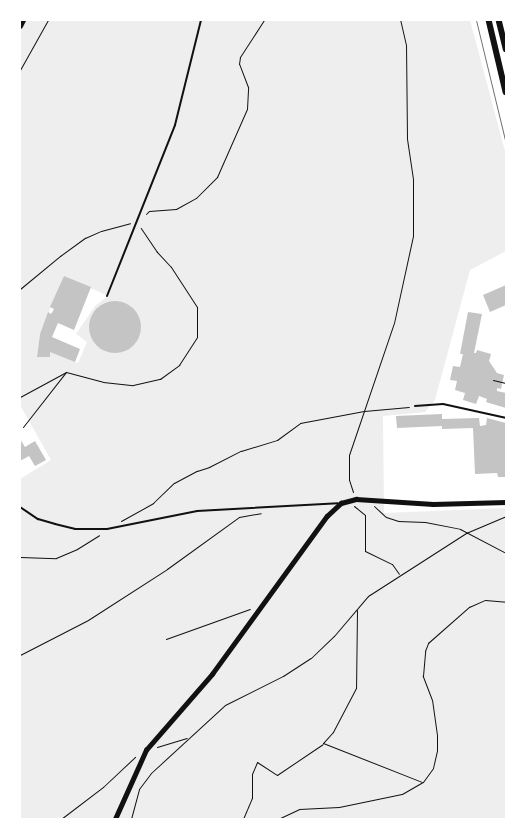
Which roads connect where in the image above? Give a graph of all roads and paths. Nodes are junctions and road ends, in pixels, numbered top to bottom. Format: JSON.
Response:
{"nodes":[{"id":1,"x":23,"y":20,"type":"edge"},
{"id":2,"x":48,"y":20,"type":"edge"},
{"id":3,"x":201,"y":20,"type":"edge"},
{"id":4,"x":264,"y":20,"type":"edge"},
{"id":5,"x":400,"y":20,"type":"edge"},
{"id":6,"x":489,"y":20,"type":"edge"},
{"id":7,"x":499,"y":20,"type":"edge"},
{"id":8,"x":20,"y":26,"type":"edge"},
{"id":9,"x":506,"y":49,"type":"edge"},
{"id":10,"x":20,"y":70,"type":"edge"},
{"id":11,"x":506,"y":92,"type":"edge"},
{"id":12,"x":136,"y":222,"type":"junction"},
{"id":13,"x":20,"y":289,"type":"edge"},
{"id":14,"x":107,"y":296,"type":"dead end"},
{"id":15,"x":66,"y":372,"type":"junction"},
{"id":16,"x":493,"y":380,"type":"dead end"},
{"id":17,"x":506,"y":383,"type":"edge"},
{"id":18,"x":20,"y":397,"type":"edge"},
{"id":19,"x":415,"y":406,"type":"joint"},
{"id":20,"x":364,"y":411,"type":"junction"},
{"id":21,"x":506,"y":418,"type":"edge"},
{"id":22,"x":23,"y":428,"type":"dead end"},
{"id":23,"x":356,"y":499,"type":"junction"},
{"id":24,"x":369,"y":500,"type":"junction"},
{"id":25,"x":506,"y":502,"type":"edge"},
{"id":26,"x":341,"y":503,"type":"junction"},
{"id":27,"x":20,"y":507,"type":"edge"},
{"id":28,"x":267,"y":512,"type":"dead end"},
{"id":29,"x":506,"y":516,"type":"edge"},
{"id":30,"x":107,"y":529,"type":"junction"},
{"id":31,"x":466,"y":533,"type":"junction"},
{"id":32,"x":506,"y":553,"type":"edge"},
{"id":33,"x":20,"y":557,"type":"edge"},
{"id":34,"x":400,"y":575,"type":"junction"},
{"id":35,"x":506,"y":602,"type":"edge"},
{"id":36,"x":261,"y":608,"type":"junction"},
{"id":37,"x":357,"y":609,"type":"junction"},
{"id":38,"x":166,"y":639,"type":"dead end"},
{"id":39,"x":20,"y":655,"type":"edge"},
{"id":40,"x":188,"y":738,"type":"junction"},
{"id":41,"x":323,"y":743,"type":"junction"},
{"id":42,"x":146,"y":750,"type":"junction"},
{"id":43,"x":423,"y":782,"type":"junction"},
{"id":44,"x":61,"y":819,"type":"edge"},
{"id":45,"x":115,"y":819,"type":"edge"},
{"id":46,"x":131,"y":819,"type":"edge"},
{"id":47,"x":243,"y":819,"type":"edge"},
{"id":48,"x":278,"y":819,"type":"edge"}],
"edges":[{"from":1,"to":8,"type":"street"},
{"from":2,"to":10,"type":"path"},
{"from":3,"to":12,"type":"lane"},
{"from":4,"to":12,"type":"path"},
{"from":5,"to":20,"type":"path"},
{"from":6,"to":11,"type":"main road"},
{"from":7,"to":9,"type":"main road"},
{"from":12,"to":13,"type":"path"},
{"from":12,"to":14,"type":"lane"},
{"from":12,"to":15,"type":"path"},
{"from":15,"to":18,"type":"path"},
{"from":15,"to":22,"type":"path"},
{"from":16,"to":17,"type":"path"},
{"from":19,"to":20,"type":"path"},
{"from":19,"to":21,"type":"lane"},
{"from":20,"to":23,"type":"path"},
{"from":20,"to":30,"type":"path"},
{"from":23,"to":24,"type":"street"},
{"from":23,"to":26,"type":"street"},
{"from":24,"to":25,"type":"street"},
{"from":24,"to":31,"type":"path"},
{"from":26,"to":30,"type":"lane"},
{"from":26,"to":34,"type":"path"},
{"from":26,"to":36,"type":"street"},
{"from":27,"to":30,"type":"lane"},
{"from":28,"to":39,"type":"path"},
{"from":29,"to":31,"type":"path"},
{"from":30,"to":33,"type":"path"},
{"from":31,"to":32,"type":"path"},
{"from":31,"to":34,"type":"path"},
{"from":34,"to":37,"type":"path"},
{"from":35,"to":43,"type":"path"},
{"from":36,"to":38,"type":"path"},
{"from":36,"to":42,"type":"street"},
{"from":37,"to":40,"type":"path"},
{"from":37,"to":41,"type":"path"},
{"from":40,"to":42,"type":"path"},
{"from":40,"to":46,"type":"path"},
{"from":41,"to":43,"type":"path"},
{"from":41,"to":47,"type":"path"},
{"from":42,"to":44,"type":"path"},
{"from":42,"to":45,"type":"street"},
{"from":43,"to":48,"type":"path"}]}
